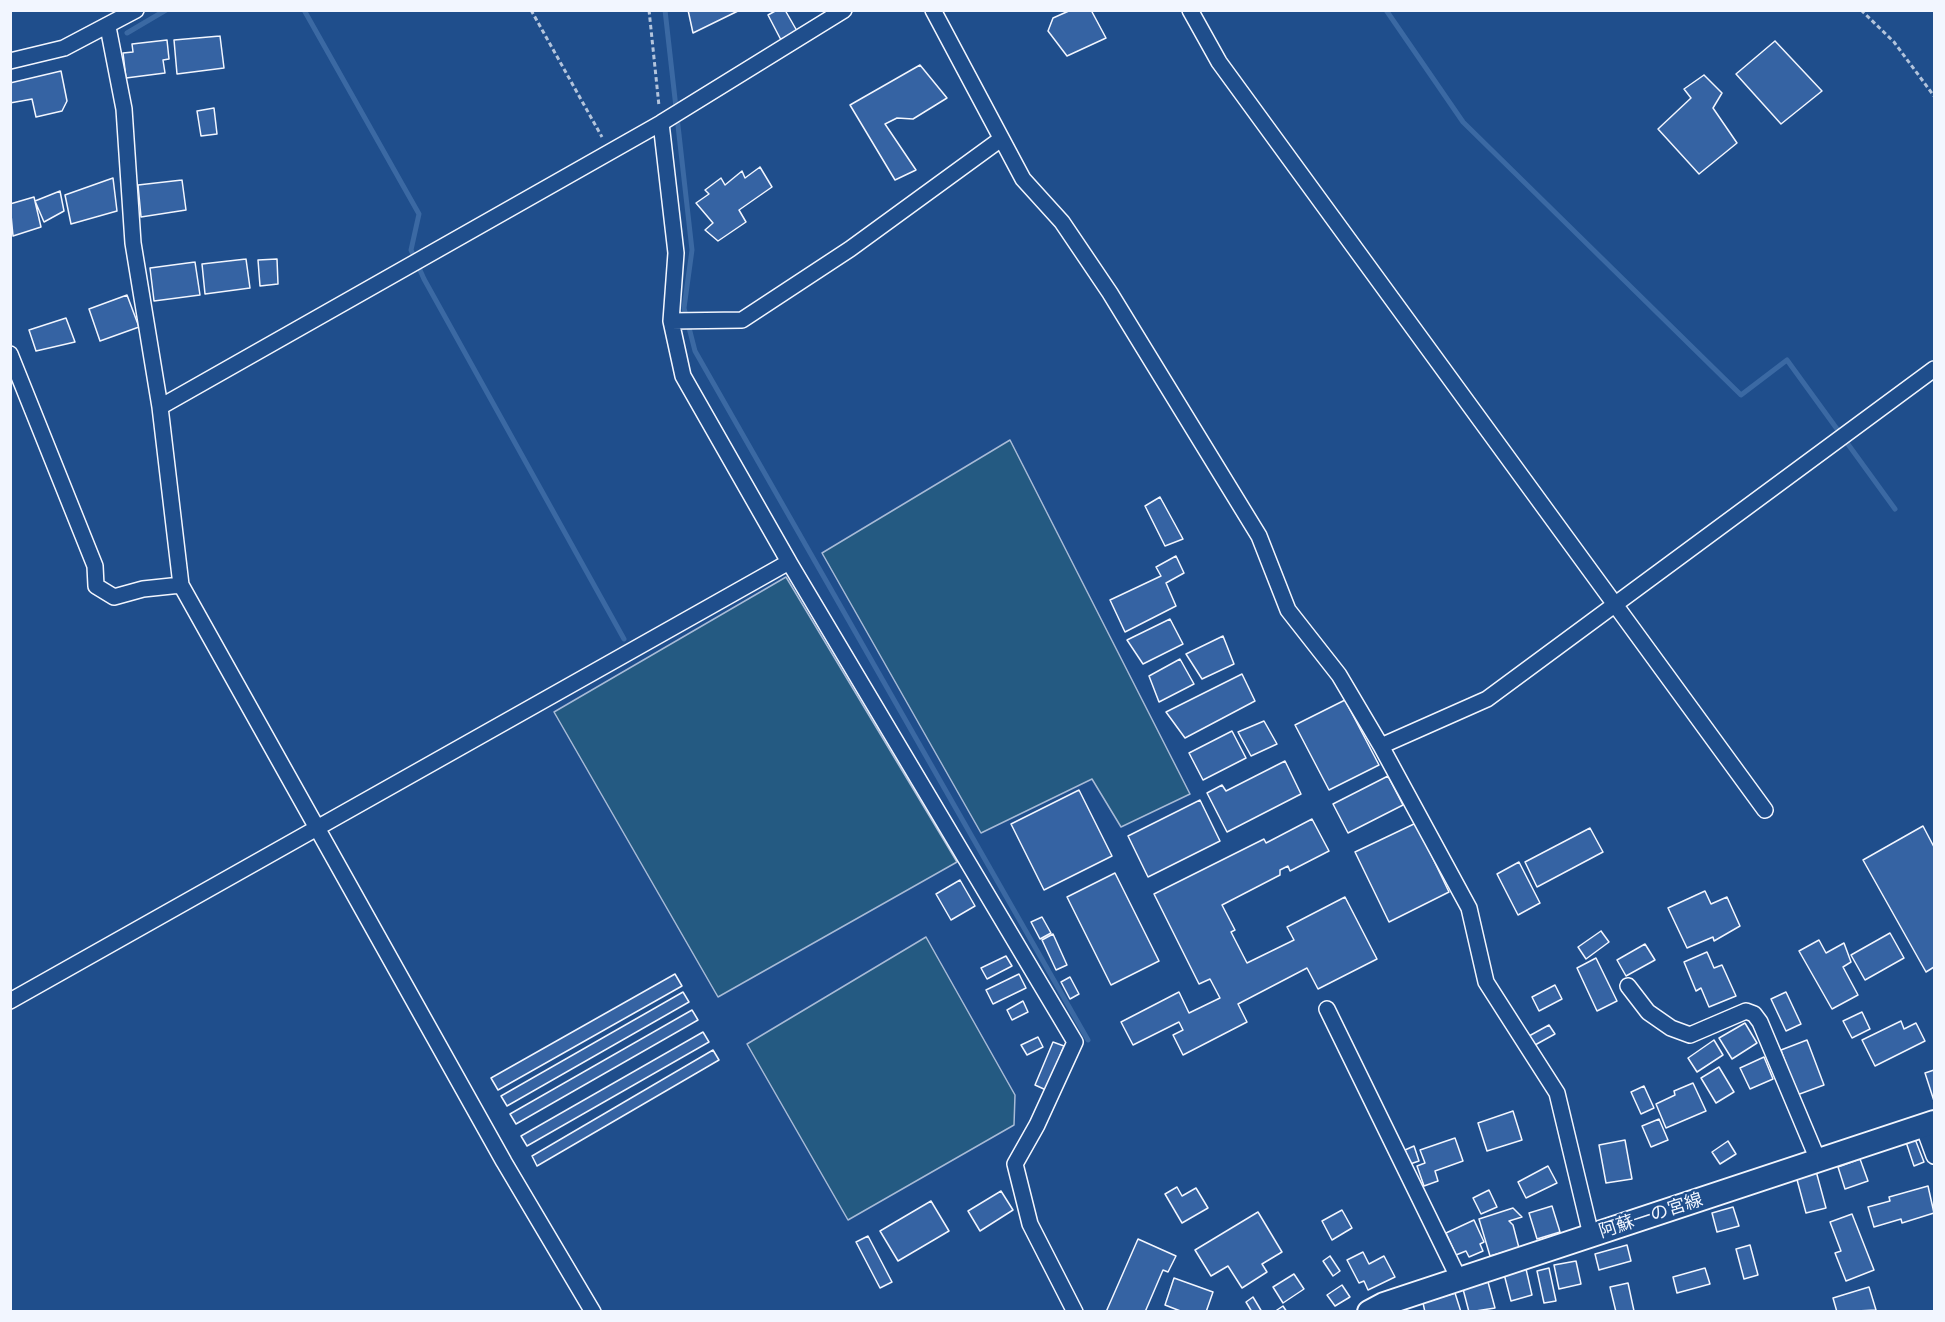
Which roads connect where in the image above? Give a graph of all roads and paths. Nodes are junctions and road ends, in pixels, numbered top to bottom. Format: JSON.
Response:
{"nodes":[{"id":1,"x":136,"y":10,"type":"edge"},
{"id":2,"x":531,"y":10,"type":"edge"},
{"id":3,"x":649,"y":10,"type":"edge"},
{"id":4,"x":844,"y":10,"type":"edge"},
{"id":5,"x":933,"y":10,"type":"edge"},
{"id":6,"x":1190,"y":10,"type":"edge"},
{"id":7,"x":1861,"y":10,"type":"edge"},
{"id":8,"x":108,"y":27,"type":"junction"},
{"id":9,"x":10,"y":61,"type":"edge"},
{"id":10,"x":1935,"y":96,"type":"edge"},
{"id":11,"x":661,"y":123,"type":"junction"},
{"id":12,"x":1001,"y":139,"type":"junction"},
{"id":13,"x":610,"y":152,"type":"junction"},
{"id":14,"x":671,"y":321,"type":"junction"},
{"id":15,"x":10,"y":354,"type":"edge"},
{"id":16,"x":1935,"y":369,"type":"edge"},
{"id":17,"x":160,"y":407,"type":"junction"},
{"id":18,"x":789,"y":562,"type":"junction"},
{"id":19,"x":181,"y":585,"type":"junction"},
{"id":20,"x":1616,"y":605,"type":"junction"},
{"id":21,"x":1381,"y":746,"type":"junction"},
{"id":22,"x":1766,"y":810,"type":"dead end"},
{"id":23,"x":319,"y":828,"type":"junction"},
{"id":24,"x":1628,"y":986,"type":"dead end"},
{"id":25,"x":10,"y":1001,"type":"edge"},
{"id":26,"x":1327,"y":1009,"type":"dead end"},
{"id":27,"x":1929,"y":1124,"type":"edge"},
{"id":28,"x":1935,"y":1156,"type":"edge"},
{"id":29,"x":1818,"y":1160,"type":"junction"},
{"id":30,"x":1591,"y":1235,"type":"junction"},
{"id":31,"x":1459,"y":1279,"type":"junction"},
{"id":32,"x":593,"y":1311,"type":"edge"},
{"id":33,"x":1075,"y":1311,"type":"edge"},
{"id":34,"x":1369,"y":1311,"type":"edge"}],
"edges":[{"from":1,"to":8,"type":"street"},
{"from":2,"to":13,"type":"path"},
{"from":3,"to":11,"type":"path"},
{"from":4,"to":11,"type":"street"},
{"from":5,"to":12,"type":"street"},
{"from":6,"to":20,"type":"street"},
{"from":7,"to":10,"type":"path"},
{"from":8,"to":9,"type":"street"},
{"from":8,"to":17,"type":"street"},
{"from":11,"to":13,"type":"street"},
{"from":11,"to":14,"type":"street"},
{"from":12,"to":14,"type":"street"},
{"from":12,"to":21,"type":"street"},
{"from":13,"to":17,"type":"street"},
{"from":14,"to":18,"type":"street"},
{"from":15,"to":19,"type":"street"},
{"from":16,"to":20,"type":"street"},
{"from":17,"to":19,"type":"street"},
{"from":18,"to":23,"type":"street"},
{"from":18,"to":33,"type":"street"},
{"from":19,"to":23,"type":"street"},
{"from":20,"to":21,"type":"street"},
{"from":20,"to":22,"type":"street"},
{"from":21,"to":30,"type":"street"},
{"from":23,"to":25,"type":"street"},
{"from":23,"to":32,"type":"street"},
{"from":24,"to":29,"type":"street"},
{"from":26,"to":31,"type":"street"},
{"from":27,"to":28,"type":"street"},
{"from":27,"to":29,"type":"main road","name":"阿蘇一の宮線"},
{"from":29,"to":30,"type":"main road","name":"阿蘇一の宮線"},
{"from":30,"to":31,"type":"main road","name":"阿蘇一の宮線"},
{"from":31,"to":34,"type":"main road","name":"阿蘇一の宮線"}]}
